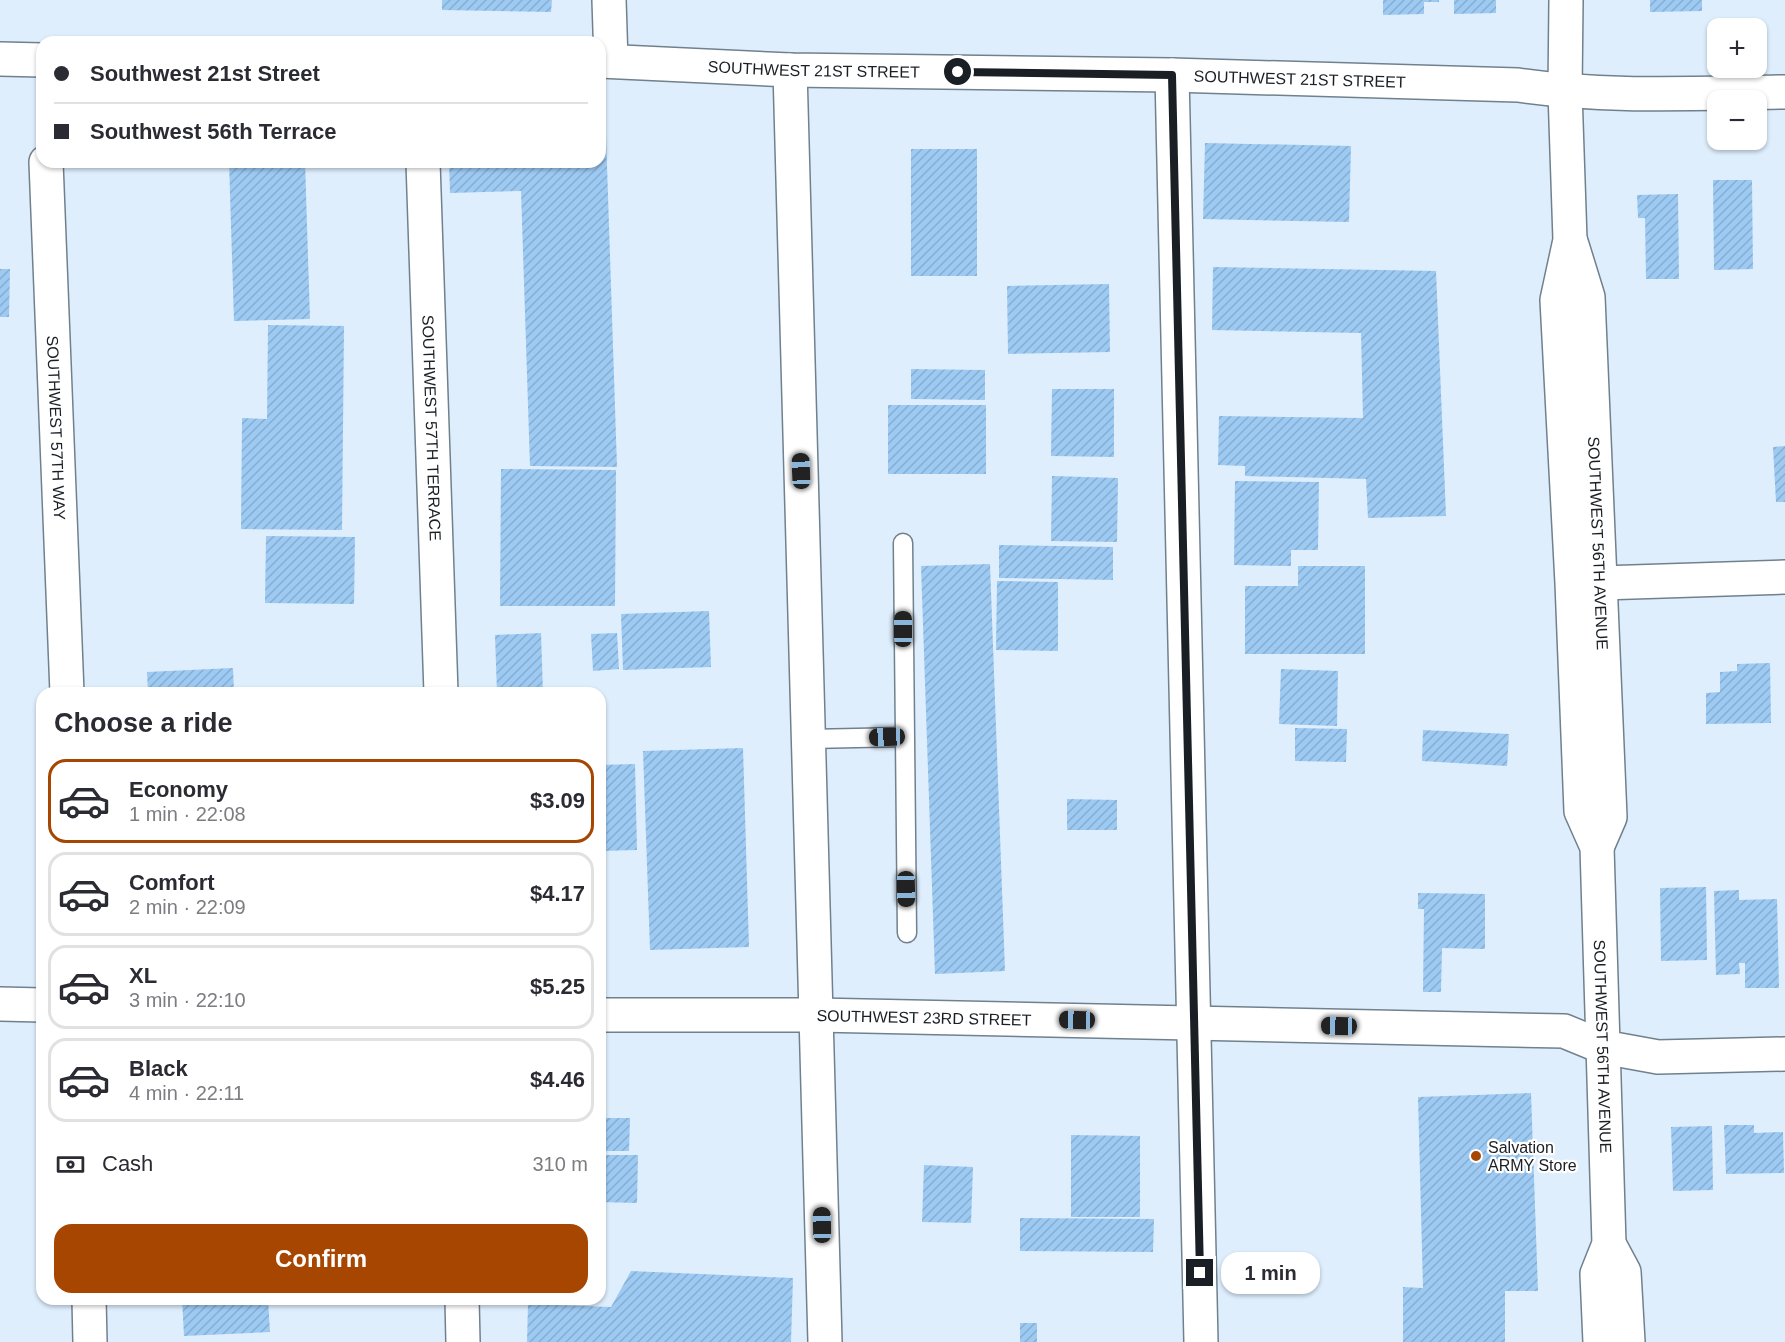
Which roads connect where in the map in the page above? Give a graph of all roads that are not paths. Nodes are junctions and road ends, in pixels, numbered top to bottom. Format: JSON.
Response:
{"nodes":[{"id":1,"x":609,"y":0,"type":"edge"},
{"id":2,"x":1566,"y":0,"type":"edge"},
{"id":3,"x":606,"y":46,"type":"edge"},
{"id":4,"x":0,"y":59,"type":"edge"},
{"id":5,"x":36,"y":60,"type":"edge"},
{"id":6,"x":606,"y":61,"type":"edge"},
{"id":7,"x":790,"y":70,"type":"junction"},
{"id":8,"x":1172,"y":75,"type":"junction"},
{"id":9,"x":1565,"y":92,"type":"junction"},
{"id":10,"x":1785,"y":92,"type":"edge"},
{"id":11,"x":46,"y":168,"type":"edge"},
{"id":12,"x":423,"y":168,"type":"edge"},
{"id":13,"x":1570,"y":240,"type":"junction"},
{"id":14,"x":903,"y":543,"type":"dead end"},
{"id":15,"x":1785,"y":578,"type":"edge"},
{"id":16,"x":1601,"y":583,"type":"junction"},
{"id":17,"x":67,"y":687,"type":"edge"},
{"id":18,"x":441,"y":687,"type":"edge"},
{"id":19,"x":904,"y":737,"type":"junction"},
{"id":20,"x":809,"y":739,"type":"junction"},
{"id":21,"x":1597,"y":847,"type":"junction"},
{"id":22,"x":907,"y":933,"type":"dead end"},
{"id":23,"x":0,"y":1004,"type":"edge"},
{"id":24,"x":36,"y":1005,"type":"edge"},
{"id":25,"x":606,"y":1015,"type":"edge"},
{"id":26,"x":817,"y":1015,"type":"junction"},
{"id":27,"x":1195,"y":1022,"type":"junction"},
{"id":28,"x":1603,"y":1047,"type":"junction"},
{"id":29,"x":1785,"y":1054,"type":"edge"},
{"id":30,"x":1609,"y":1244,"type":"junction"},
{"id":31,"x":89,"y":1305,"type":"edge"},
{"id":32,"x":462,"y":1305,"type":"edge"},
{"id":33,"x":90,"y":1342,"type":"edge"},
{"id":34,"x":463,"y":1342,"type":"edge"},
{"id":35,"x":825,"y":1342,"type":"edge"},
{"id":36,"x":1201,"y":1342,"type":"edge"},
{"id":37,"x":1600,"y":1342,"type":"edge"},
{"id":38,"x":1629,"y":1342,"type":"edge"}],
"edges":[{"from":1,"to":3,"type":"street"},
{"from":2,"to":9,"type":"street","name":"SOUTHWEST 56TH AVENUE"},
{"from":4,"to":5,"type":"street"},
{"from":6,"to":7,"type":"street","name":"SOUTHWEST 21ST STREET"},
{"from":7,"to":8,"type":"street","name":"SOUTHWEST 21ST STREET"},
{"from":7,"to":20,"type":"street"},
{"from":8,"to":9,"type":"street","name":"SOUTHWEST 21ST STREET"},
{"from":8,"to":27,"type":"street"},
{"from":9,"to":10,"type":"street","name":"SOUTHWEST 21ST STREET"},
{"from":9,"to":13,"type":"street","name":"SOUTHWEST 56TH AVENUE"},
{"from":11,"to":17,"type":"street","name":"SOUTHWEST 57TH WAY"},
{"from":12,"to":18,"type":"street","name":"SOUTHWEST 57TH TERRACE"},
{"from":13,"to":16,"type":"street","name":"SOUTHWEST 56TH AVENUE"},
{"from":13,"to":21,"type":"street","name":"SOUTHWEST 56TH AVENUE"},
{"from":14,"to":19,"type":"lane"},
{"from":15,"to":16,"type":"street"},
{"from":16,"to":21,"type":"street","name":"SOUTHWEST 56TH AVENUE"},
{"from":19,"to":20,"type":"lane"},
{"from":19,"to":22,"type":"lane"},
{"from":20,"to":26,"type":"street"},
{"from":21,"to":28,"type":"street","name":"SOUTHWEST 56TH AVENUE"},
{"from":23,"to":24,"type":"street"},
{"from":25,"to":26,"type":"street","name":"SOUTHWEST 23RD STREET"},
{"from":26,"to":27,"type":"street","name":"SOUTHWEST 23RD STREET"},
{"from":26,"to":35,"type":"street"},
{"from":27,"to":28,"type":"street","name":"SOUTHWEST 23RD STREET"},
{"from":27,"to":36,"type":"street"},
{"from":28,"to":29,"type":"street","name":"SOUTHWEST 23RD STREET"},
{"from":28,"to":30,"type":"street","name":"SOUTHWEST 56TH AVENUE"},
{"from":30,"to":37,"type":"street","name":"SOUTHWEST 56TH AVENUE"},
{"from":30,"to":38,"type":"street","name":"SOUTHWEST 56TH AVENUE"},
{"from":31,"to":33,"type":"street"},
{"from":32,"to":34,"type":"street"}]}
